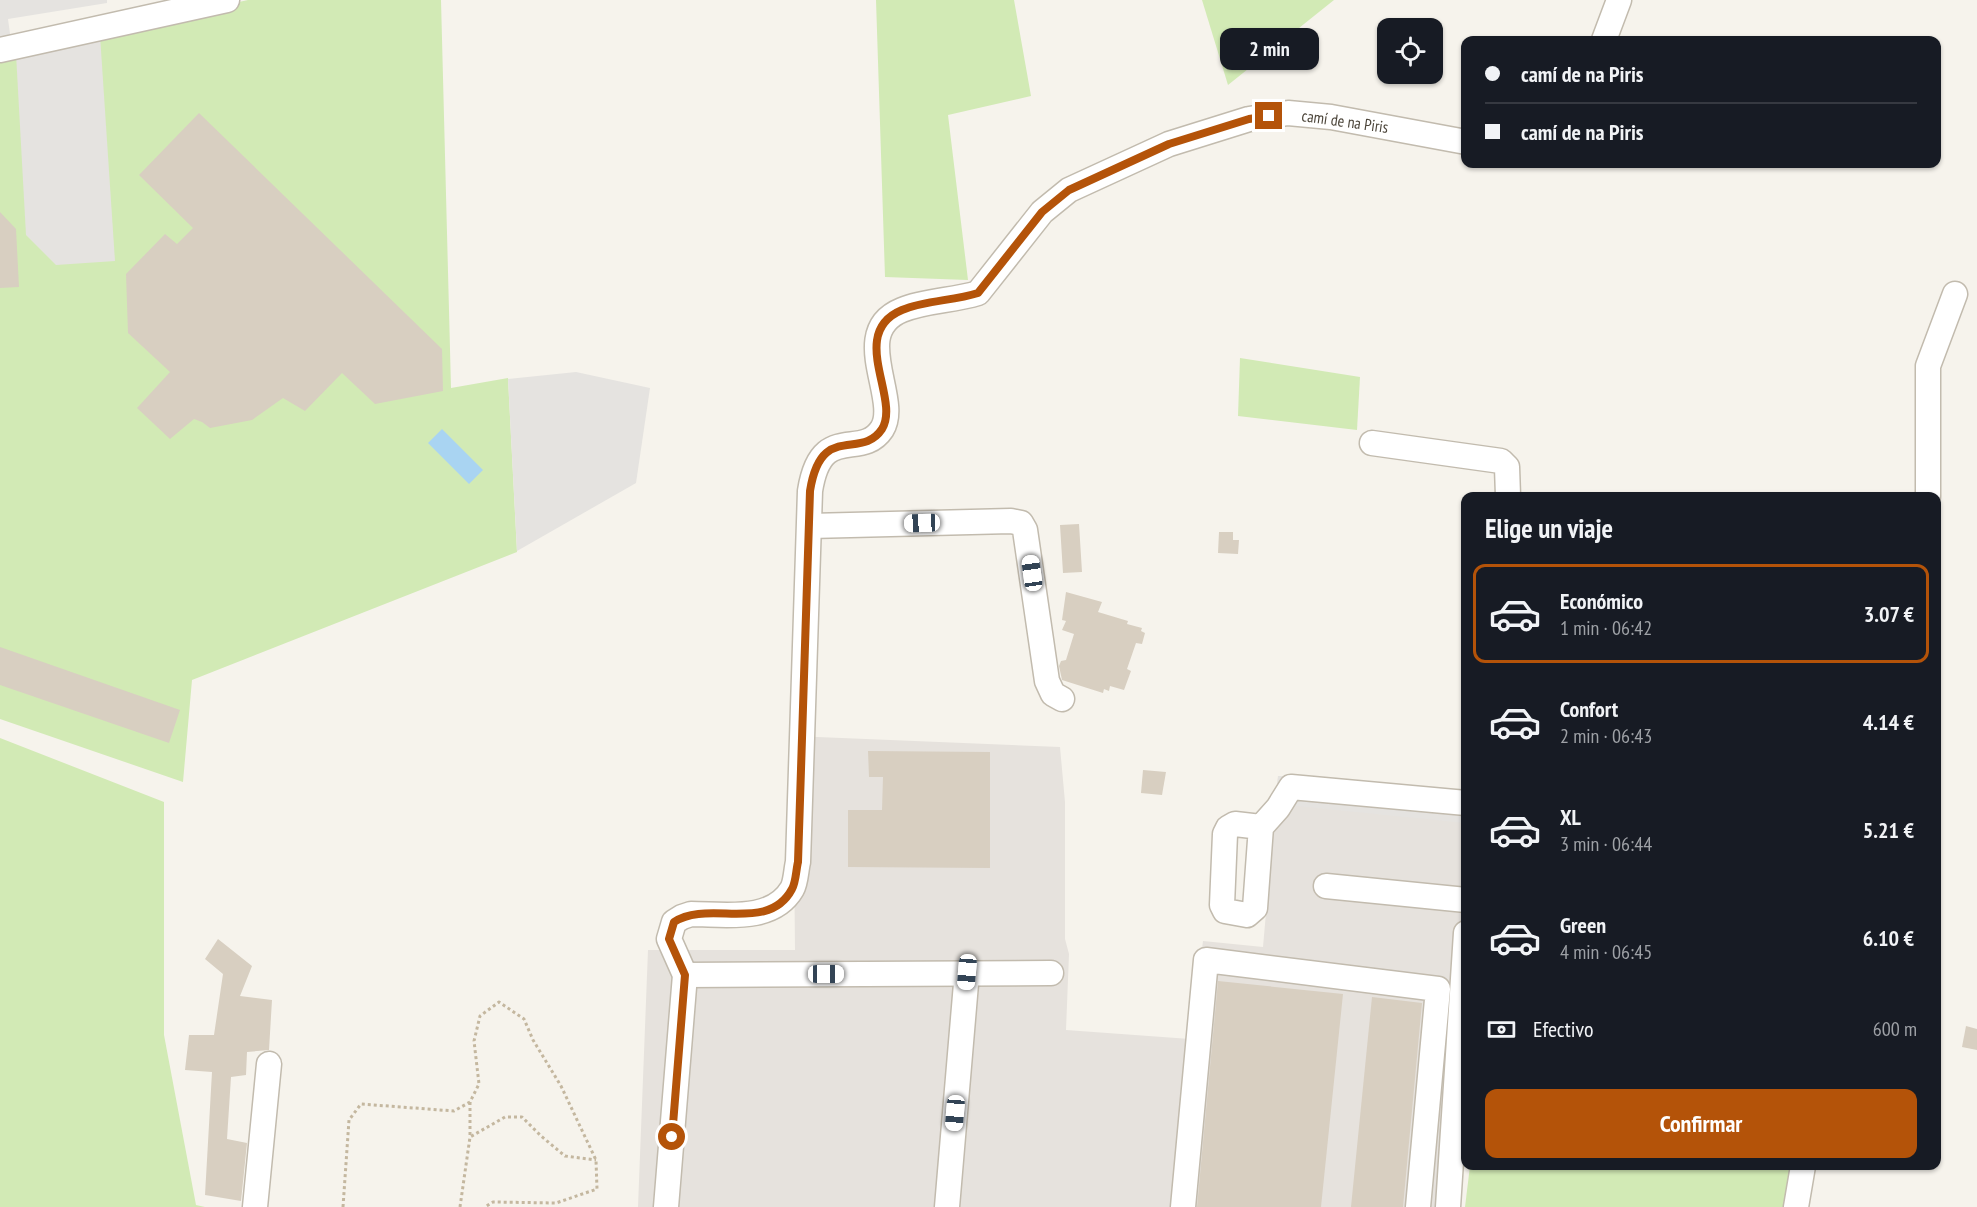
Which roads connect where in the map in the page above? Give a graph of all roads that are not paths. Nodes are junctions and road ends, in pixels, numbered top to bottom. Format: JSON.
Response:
{"nodes":[{"id":1,"x":227,"y":0,"type":"edge"},
{"id":2,"x":1619,"y":0,"type":"edge"},
{"id":3,"x":1606,"y":36,"type":"edge"},
{"id":4,"x":0,"y":50,"type":"edge"},
{"id":5,"x":1461,"y":141,"type":"edge"},
{"id":6,"x":1955,"y":294,"type":"dead end"},
{"id":7,"x":1372,"y":443,"type":"dead end"},
{"id":8,"x":1508,"y":492,"type":"edge"},
{"id":9,"x":1928,"y":492,"type":"edge"},
{"id":10,"x":810,"y":526,"type":"junction"},
{"id":11,"x":1062,"y":699,"type":"dead end"},
{"id":12,"x":1461,"y":803,"type":"edge"},
{"id":13,"x":1261,"y":827,"type":"junction"},
{"id":14,"x":1326,"y":886,"type":"dead end"},
{"id":15,"x":1461,"y":900,"type":"edge"},
{"id":16,"x":967,"y":972,"type":"junction"},
{"id":17,"x":1051,"y":973,"type":"dead end"},
{"id":18,"x":685,"y":975,"type":"junction"},
{"id":19,"x":1461,"y":1009,"type":"edge"},
{"id":20,"x":269,"y":1064,"type":"dead end"},
{"id":21,"x":1802,"y":1170,"type":"edge"},
{"id":22,"x":255,"y":1207,"type":"edge"},
{"id":23,"x":666,"y":1207,"type":"edge"},
{"id":24,"x":947,"y":1207,"type":"edge"},
{"id":25,"x":1183,"y":1207,"type":"edge"},
{"id":26,"x":1418,"y":1207,"type":"edge"},
{"id":27,"x":1448,"y":1207,"type":"edge"},
{"id":28,"x":1796,"y":1207,"type":"edge"}],
"edges":[{"from":1,"to":4,"type":"street"},
{"from":2,"to":3,"type":"street"},
{"from":5,"to":10,"type":"street","name":"camí de na Piris"},
{"from":6,"to":9,"type":"street"},
{"from":7,"to":8,"type":"street"},
{"from":10,"to":11,"type":"street"},
{"from":10,"to":18,"type":"street","name":"camí de na Piris"},
{"from":12,"to":13,"type":"street"},
{"from":13,"to":13,"type":"street"},
{"from":14,"to":15,"type":"street"},
{"from":16,"to":17,"type":"street"},
{"from":16,"to":18,"type":"street"},
{"from":16,"to":24,"type":"street"},
{"from":18,"to":23,"type":"street","name":"camí de na Piris"},
{"from":19,"to":27,"type":"street"},
{"from":20,"to":22,"type":"street"},
{"from":21,"to":28,"type":"street"},
{"from":25,"to":26,"type":"street"}]}
